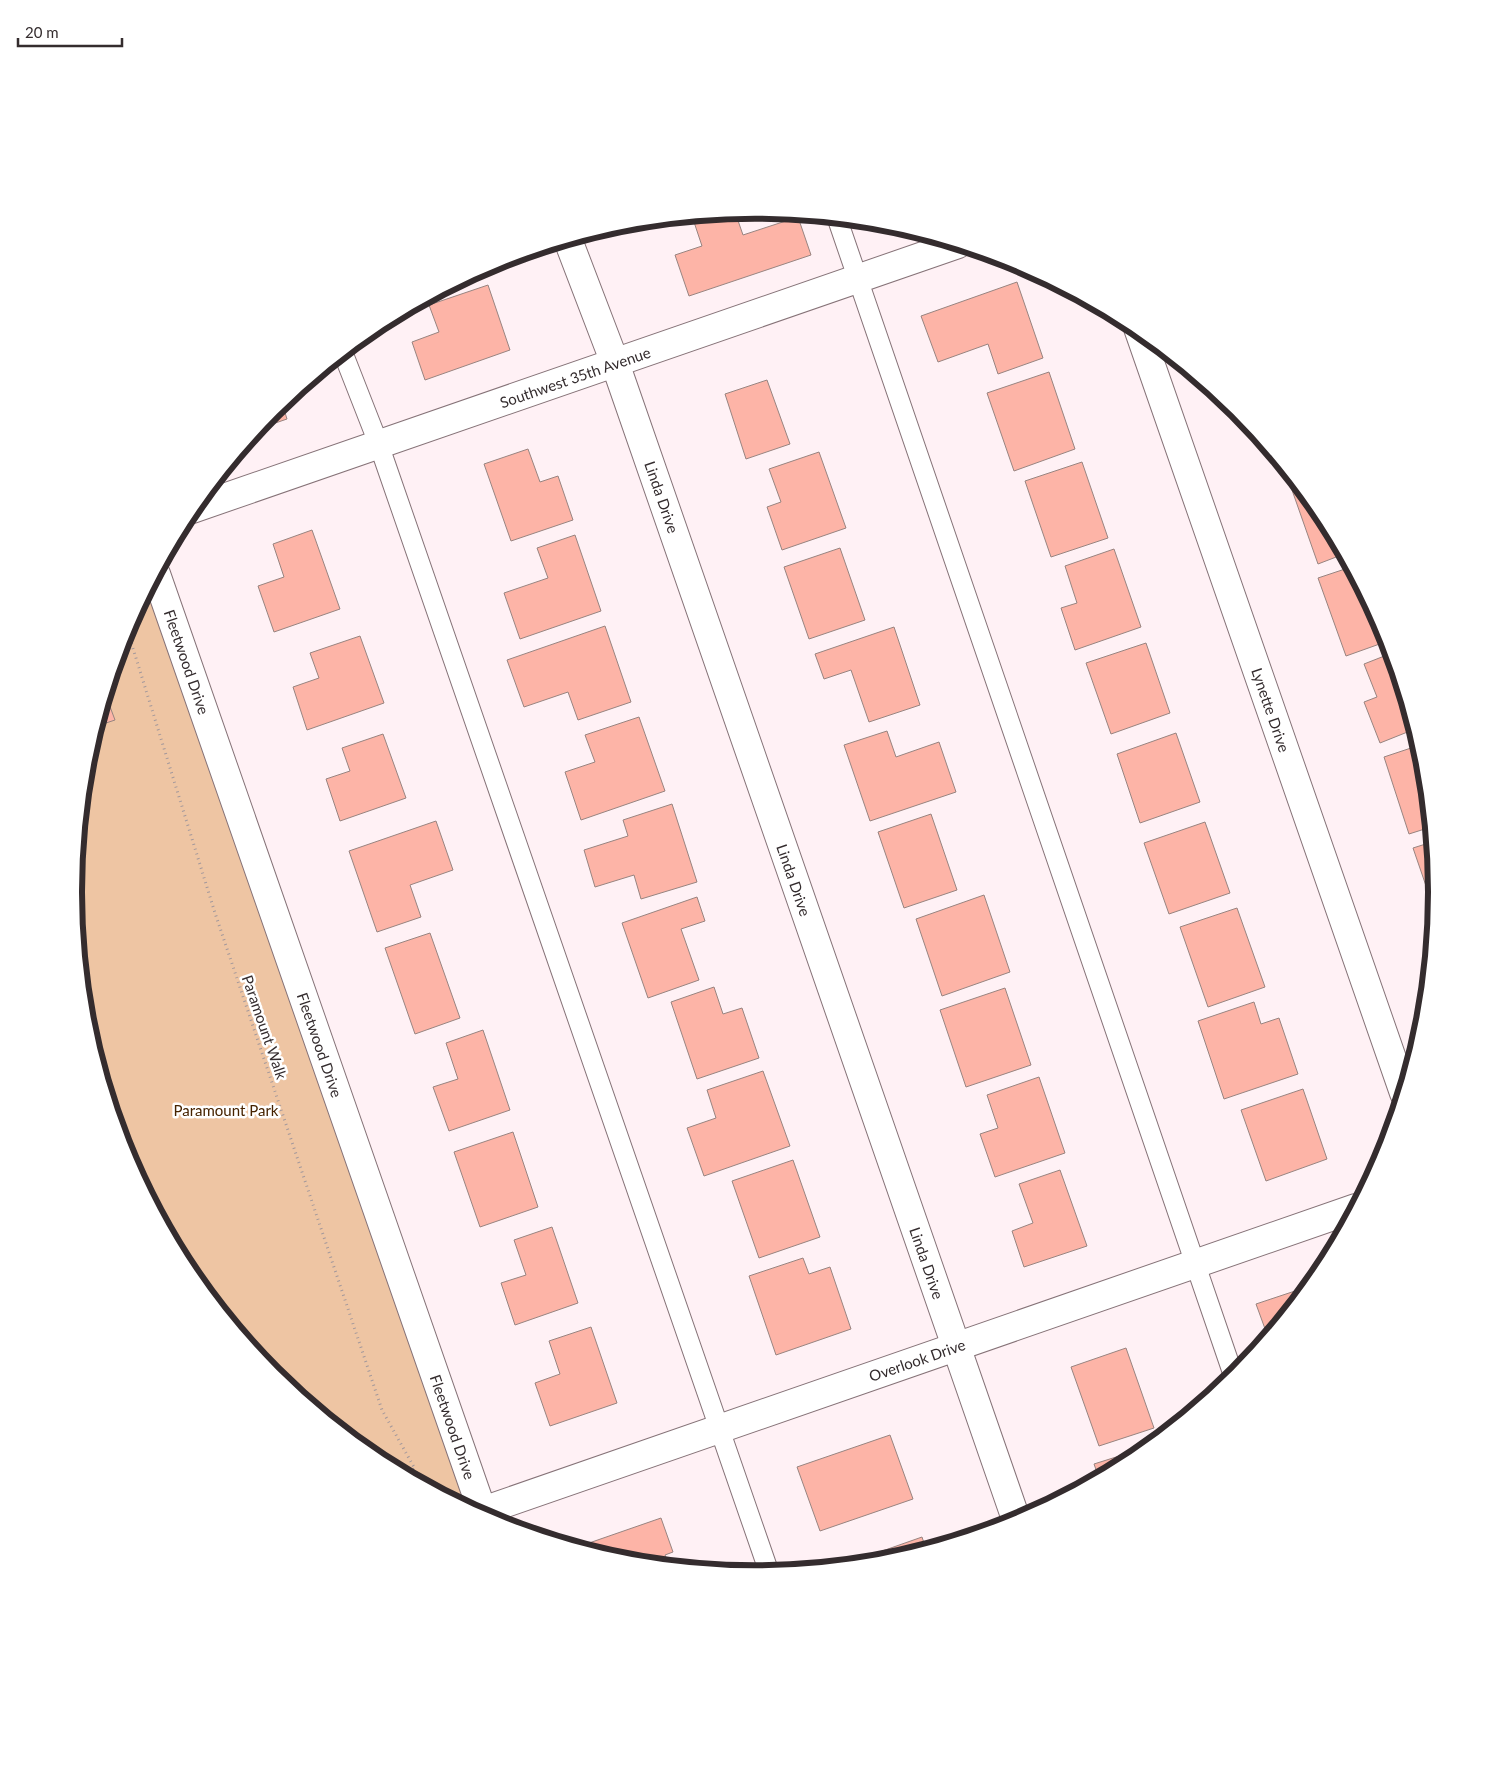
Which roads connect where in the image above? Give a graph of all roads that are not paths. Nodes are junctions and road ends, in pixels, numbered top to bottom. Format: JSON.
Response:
{"nodes":[{"id":1,"x":839,"y":225,"type":"edge"},
{"id":2,"x":570,"y":245,"type":"edge"},
{"id":3,"x":948,"y":248,"type":"edge"},
{"id":4,"x":858,"y":279,"type":"junction"},
{"id":5,"x":1143,"y":342,"type":"edge"},
{"id":6,"x":345,"y":359,"type":"edge"},
{"id":7,"x":615,"y":363,"type":"junction"},
{"id":8,"x":379,"y":444,"type":"junction"},
{"id":9,"x":206,"y":504,"type":"edge"},
{"id":10,"x":159,"y":582,"type":"edge"},
{"id":11,"x":1401,"y":1083,"type":"edge"},
{"id":12,"x":1348,"y":1211,"type":"edge"},
{"id":13,"x":1195,"y":1264,"type":"junction"},
{"id":14,"x":956,"y":1347,"type":"junction"},
{"id":15,"x":1231,"y":1368,"type":"edge"},
{"id":16,"x":718,"y":1429,"type":"junction"},
{"id":17,"x":478,"y":1505,"type":"edge"},
{"id":18,"x":489,"y":1510,"type":"edge"},
{"id":19,"x":1014,"y":1514,"type":"edge"},
{"id":20,"x":766,"y":1565,"type":"edge"}],
"edges":[{"from":1,"to":4,"type":"lane"},
{"from":2,"to":7,"type":"street","name":"Linda Drive"},
{"from":3,"to":4,"type":"street","name":"Southwest 35th Avenue"},
{"from":4,"to":7,"type":"street","name":"Southwest 35th Avenue"},
{"from":4,"to":13,"type":"lane"},
{"from":5,"to":11,"type":"street","name":"Lynette Drive"},
{"from":6,"to":8,"type":"lane"},
{"from":7,"to":8,"type":"street","name":"Southwest 35th Avenue"},
{"from":7,"to":14,"type":"street","name":"Linda Drive"},
{"from":8,"to":9,"type":"street","name":"Southwest 35th Avenue"},
{"from":8,"to":16,"type":"lane"},
{"from":10,"to":17,"type":"street","name":"Fleetwood Drive"},
{"from":12,"to":13,"type":"street","name":"Overlook Drive"},
{"from":13,"to":14,"type":"street","name":"Overlook Drive"},
{"from":13,"to":15,"type":"lane"},
{"from":14,"to":16,"type":"street","name":"Overlook Drive"},
{"from":14,"to":19,"type":"street","name":"Linda Drive"},
{"from":16,"to":18,"type":"street","name":"Overlook Drive"},
{"from":16,"to":20,"type":"lane"}]}
